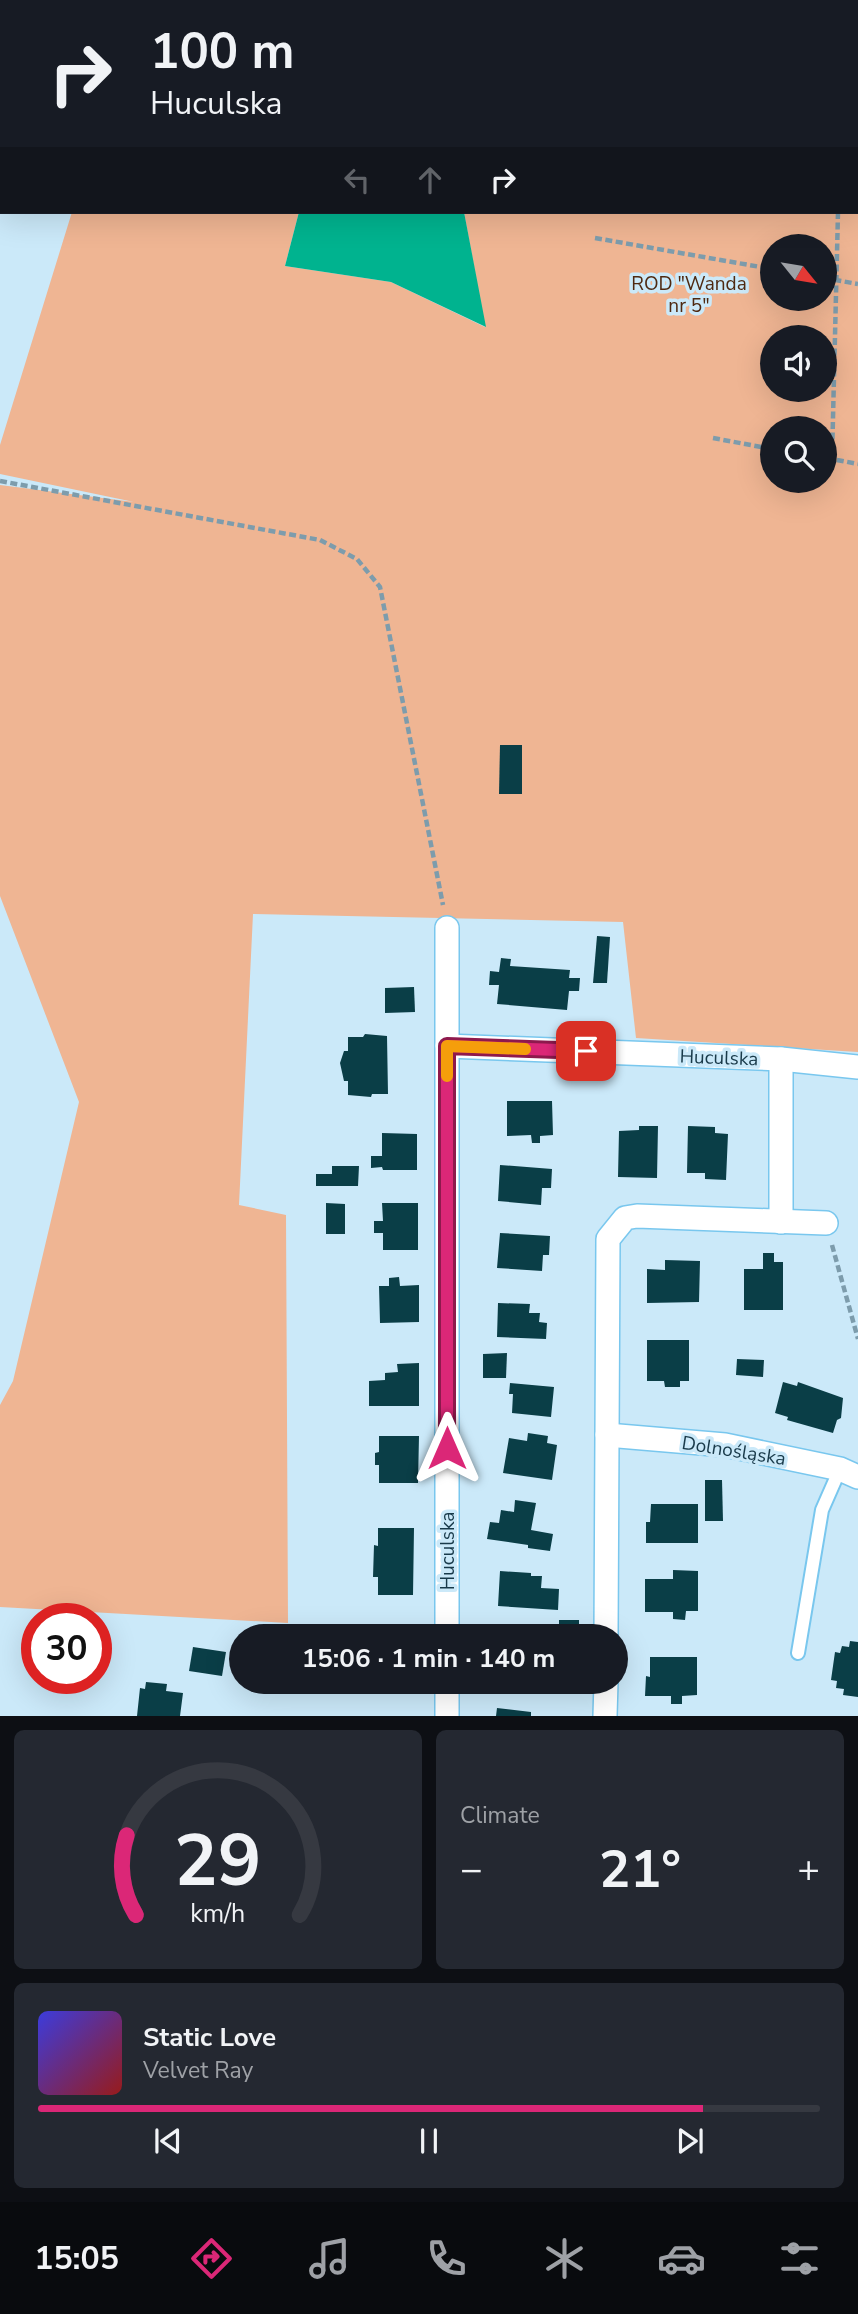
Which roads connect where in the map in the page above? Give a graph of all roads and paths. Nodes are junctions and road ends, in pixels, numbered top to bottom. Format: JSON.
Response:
{"nodes":[{"id":1,"x":838,"y":214,"type":"edge"},
{"id":2,"x":595,"y":238,"type":"dead end"},
{"id":3,"x":837,"y":246,"type":"edge"},
{"id":4,"x":760,"y":267,"type":"edge"},
{"id":5,"x":837,"y":280,"type":"edge"},
{"id":6,"x":858,"y":284,"type":"edge"},
{"id":7,"x":835,"y":312,"type":"edge"},
{"id":8,"x":833,"y":416,"type":"edge"},
{"id":9,"x":713,"y":438,"type":"dead end"},
{"id":10,"x":760,"y":447,"type":"edge"},
{"id":11,"x":837,"y":461,"type":"edge"},
{"id":12,"x":858,"y":464,"type":"edge"},
{"id":13,"x":0,"y":481,"type":"edge"},
{"id":14,"x":447,"y":928,"type":"joint"},
{"id":15,"x":447,"y":1046,"type":"junction"},
{"id":16,"x":781,"y":1059,"type":"junction"},
{"id":17,"x":858,"y":1067,"type":"edge"},
{"id":18,"x":781,"y":1222,"type":"junction"},
{"id":19,"x":825,"y":1223,"type":"joint"},
{"id":20,"x":858,"y":1339,"type":"edge"},
{"id":21,"x":607,"y":1436,"type":"junction"},
{"id":22,"x":849,"y":1473,"type":"edge"},
{"id":23,"x":447,"y":1624,"type":"edge"},
{"id":24,"x":606,"y":1624,"type":"edge"},
{"id":25,"x":798,"y":1653,"type":"dead end"},
{"id":26,"x":447,"y":1694,"type":"edge"},
{"id":27,"x":606,"y":1694,"type":"edge"},
{"id":28,"x":447,"y":1716,"type":"edge"},
{"id":29,"x":605,"y":1716,"type":"edge"}],
"edges":[{"from":1,"to":3,"type":"path"},
{"from":2,"to":4,"type":"path"},
{"from":5,"to":6,"type":"path"},
{"from":7,"to":8,"type":"path"},
{"from":9,"to":10,"type":"path"},
{"from":11,"to":12,"type":"path"},
{"from":13,"to":14,"type":"path"},
{"from":14,"to":15,"type":"street","name":"Huculska"},
{"from":15,"to":16,"type":"street","name":"Huculska"},
{"from":15,"to":23,"type":"street","name":"Huculska"},
{"from":16,"to":17,"type":"street","name":"Huculska"},
{"from":16,"to":18,"type":"street","name":"Huculska"},
{"from":18,"to":19,"type":"street"},
{"from":18,"to":21,"type":"street"},
{"from":19,"to":20,"type":"path"},
{"from":21,"to":22,"type":"street","name":"Dolnośląska"},
{"from":21,"to":24,"type":"street"},
{"from":22,"to":25,"type":"lane"},
{"from":26,"to":28,"type":"street"},
{"from":27,"to":29,"type":"street"}]}
